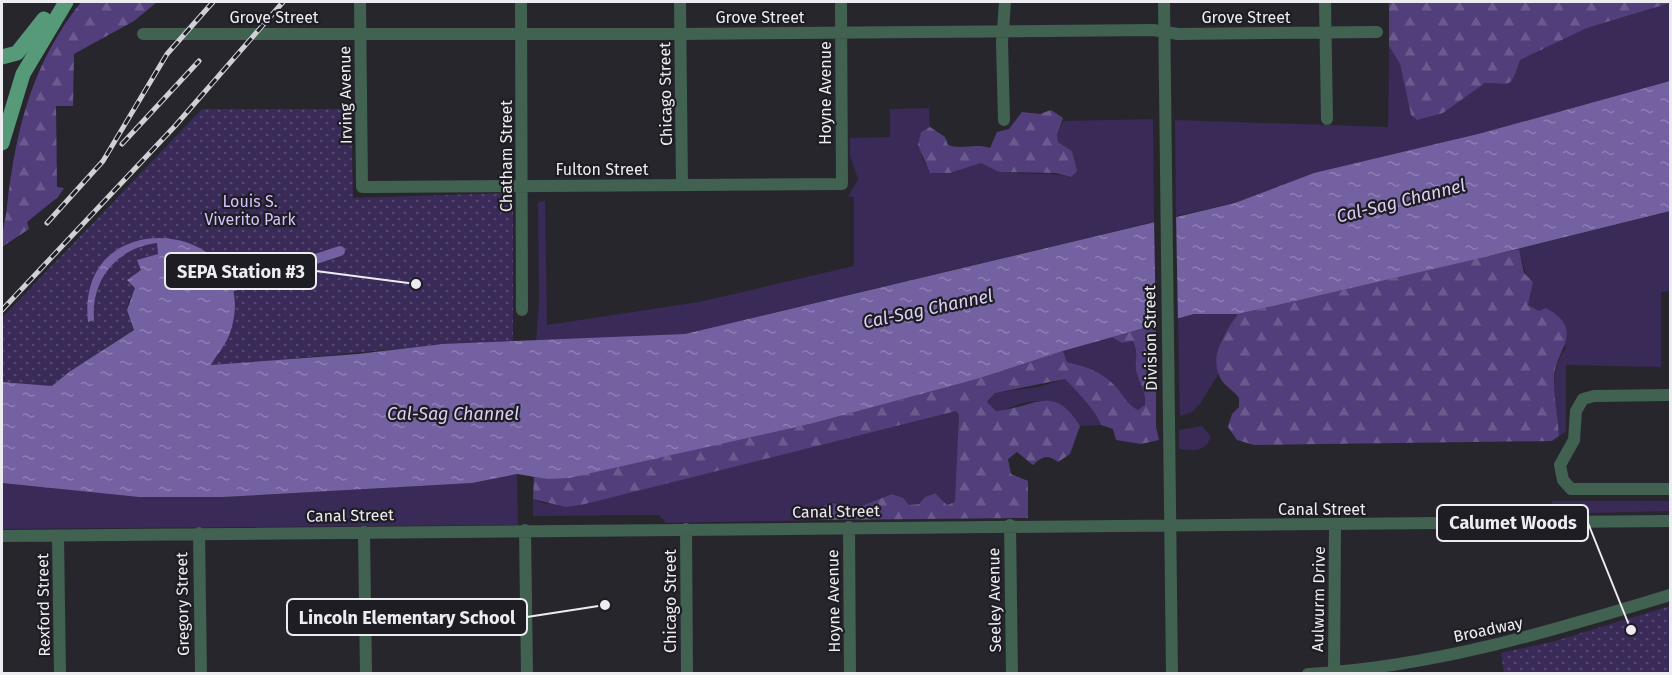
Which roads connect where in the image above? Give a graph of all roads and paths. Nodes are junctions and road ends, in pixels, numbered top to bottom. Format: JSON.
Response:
{"nodes":[{"id":1,"x":58,"y":2,"type":"edge"},
{"id":2,"x":66,"y":2,"type":"edge"},
{"id":3,"x":360,"y":2,"type":"edge"},
{"id":4,"x":521,"y":2,"type":"edge"},
{"id":5,"x":680,"y":2,"type":"edge"},
{"id":6,"x":841,"y":2,"type":"edge"},
{"id":7,"x":1005,"y":2,"type":"edge"},
{"id":8,"x":1164,"y":2,"type":"edge"},
{"id":9,"x":1325,"y":2,"type":"edge"},
{"id":10,"x":1003,"y":31,"type":"junction"},
{"id":11,"x":1164,"y":32,"type":"junction"},
{"id":12,"x":1377,"y":32,"type":"dead end"},
{"id":13,"x":841,"y":33,"type":"junction"},
{"id":14,"x":1325,"y":33,"type":"junction"},
{"id":15,"x":143,"y":34,"type":"dead end"},
{"id":16,"x":361,"y":34,"type":"junction"},
{"id":17,"x":522,"y":34,"type":"junction"},
{"id":18,"x":680,"y":34,"type":"junction"},
{"id":19,"x":2,"y":57,"type":"edge"},
{"id":20,"x":1327,"y":119,"type":"dead end"},
{"id":21,"x":1004,"y":120,"type":"dead end"},
{"id":22,"x":2,"y":143,"type":"edge"},
{"id":23,"x":842,"y":184,"type":"joint"},
{"id":24,"x":682,"y":185,"type":"junction"},
{"id":25,"x":522,"y":186,"type":"junction"},
{"id":26,"x":362,"y":187,"type":"joint"},
{"id":27,"x":522,"y":310,"type":"dead end"},
{"id":28,"x":1671,"y":395,"type":"edge"},
{"id":29,"x":1671,"y":489,"type":"edge"},
{"id":30,"x":1671,"y":521,"type":"edge"},
{"id":31,"x":1010,"y":525,"type":"junction"},
{"id":32,"x":1170,"y":526,"type":"junction"},
{"id":33,"x":1335,"y":526,"type":"junction"},
{"id":34,"x":849,"y":527,"type":"junction"},
{"id":35,"x":686,"y":529,"type":"junction"},
{"id":36,"x":525,"y":530,"type":"junction"},
{"id":37,"x":364,"y":532,"type":"junction"},
{"id":38,"x":199,"y":533,"type":"junction"},
{"id":39,"x":2,"y":536,"type":"edge"},
{"id":40,"x":58,"y":536,"type":"junction"},
{"id":41,"x":1671,"y":595,"type":"edge"},
{"id":42,"x":1334,"y":673,"type":"edge"},
{"id":43,"x":60,"y":674,"type":"edge"},
{"id":44,"x":201,"y":674,"type":"edge"},
{"id":45,"x":366,"y":674,"type":"edge"},
{"id":46,"x":527,"y":674,"type":"edge"},
{"id":47,"x":687,"y":674,"type":"edge"},
{"id":48,"x":850,"y":674,"type":"edge"},
{"id":49,"x":1012,"y":674,"type":"edge"},
{"id":50,"x":1172,"y":674,"type":"edge"},
{"id":51,"x":1308,"y":674,"type":"edge"}],
"edges":[{"from":1,"to":19,"type":"main road"},
{"from":2,"to":22,"type":"main road"},
{"from":3,"to":16,"type":"street","name":"Irving Avenue"},
{"from":4,"to":17,"type":"street","name":"Chatham Street"},
{"from":5,"to":18,"type":"street","name":"Chicago Street"},
{"from":6,"to":13,"type":"street","name":"Hoyne Avenue"},
{"from":7,"to":10,"type":"street"},
{"from":8,"to":11,"type":"street","name":"Division Street"},
{"from":9,"to":14,"type":"street"},
{"from":10,"to":11,"type":"street","name":"Grove Street"},
{"from":10,"to":13,"type":"street","name":"Grove Street"},
{"from":10,"to":21,"type":"street"},
{"from":11,"to":14,"type":"street","name":"Grove Street"},
{"from":11,"to":32,"type":"street","name":"Division Street"},
{"from":12,"to":14,"type":"street","name":"Grove Street"},
{"from":13,"to":18,"type":"street","name":"Grove Street"},
{"from":13,"to":23,"type":"street","name":"Hoyne Avenue"},
{"from":14,"to":20,"type":"street"},
{"from":15,"to":16,"type":"street","name":"Grove Street"},
{"from":16,"to":17,"type":"street","name":"Grove Street"},
{"from":16,"to":26,"type":"street","name":"Irving Avenue"},
{"from":17,"to":18,"type":"street","name":"Grove Street"},
{"from":17,"to":25,"type":"street","name":"Chatham Street"},
{"from":18,"to":24,"type":"street","name":"Chicago Street"},
{"from":23,"to":24,"type":"street","name":"Fulton Street"},
{"from":24,"to":25,"type":"street","name":"Fulton Street"},
{"from":25,"to":26,"type":"street","name":"Fulton Street"},
{"from":25,"to":27,"type":"street","name":"Chatham Street"},
{"from":28,"to":29,"type":"street"},
{"from":30,"to":33,"type":"street","name":"Canal Street"},
{"from":31,"to":32,"type":"street","name":"Canal Street"},
{"from":31,"to":34,"type":"street","name":"Canal Street"},
{"from":31,"to":49,"type":"street","name":"Seeley Avenue"},
{"from":32,"to":33,"type":"street","name":"Canal Street"},
{"from":32,"to":50,"type":"street","name":"Division Street"},
{"from":33,"to":42,"type":"street","name":"Aulwurm Drive"},
{"from":34,"to":35,"type":"street","name":"Canal Street"},
{"from":34,"to":48,"type":"street","name":"Hoyne Avenue"},
{"from":35,"to":36,"type":"street","name":"Canal Street"},
{"from":35,"to":47,"type":"street","name":"Chicago Street"},
{"from":36,"to":37,"type":"street","name":"Canal Street"},
{"from":36,"to":46,"type":"street"},
{"from":37,"to":38,"type":"street","name":"Canal Street"},
{"from":37,"to":45,"type":"street"},
{"from":38,"to":40,"type":"street","name":"Canal Street"},
{"from":38,"to":44,"type":"street","name":"Gregory Street"},
{"from":39,"to":40,"type":"street","name":"Canal Street"},
{"from":40,"to":43,"type":"street","name":"Rexford Street"},
{"from":41,"to":42,"type":"street","name":"Broadway"},
{"from":42,"to":51,"type":"street","name":"Broadway"}]}
